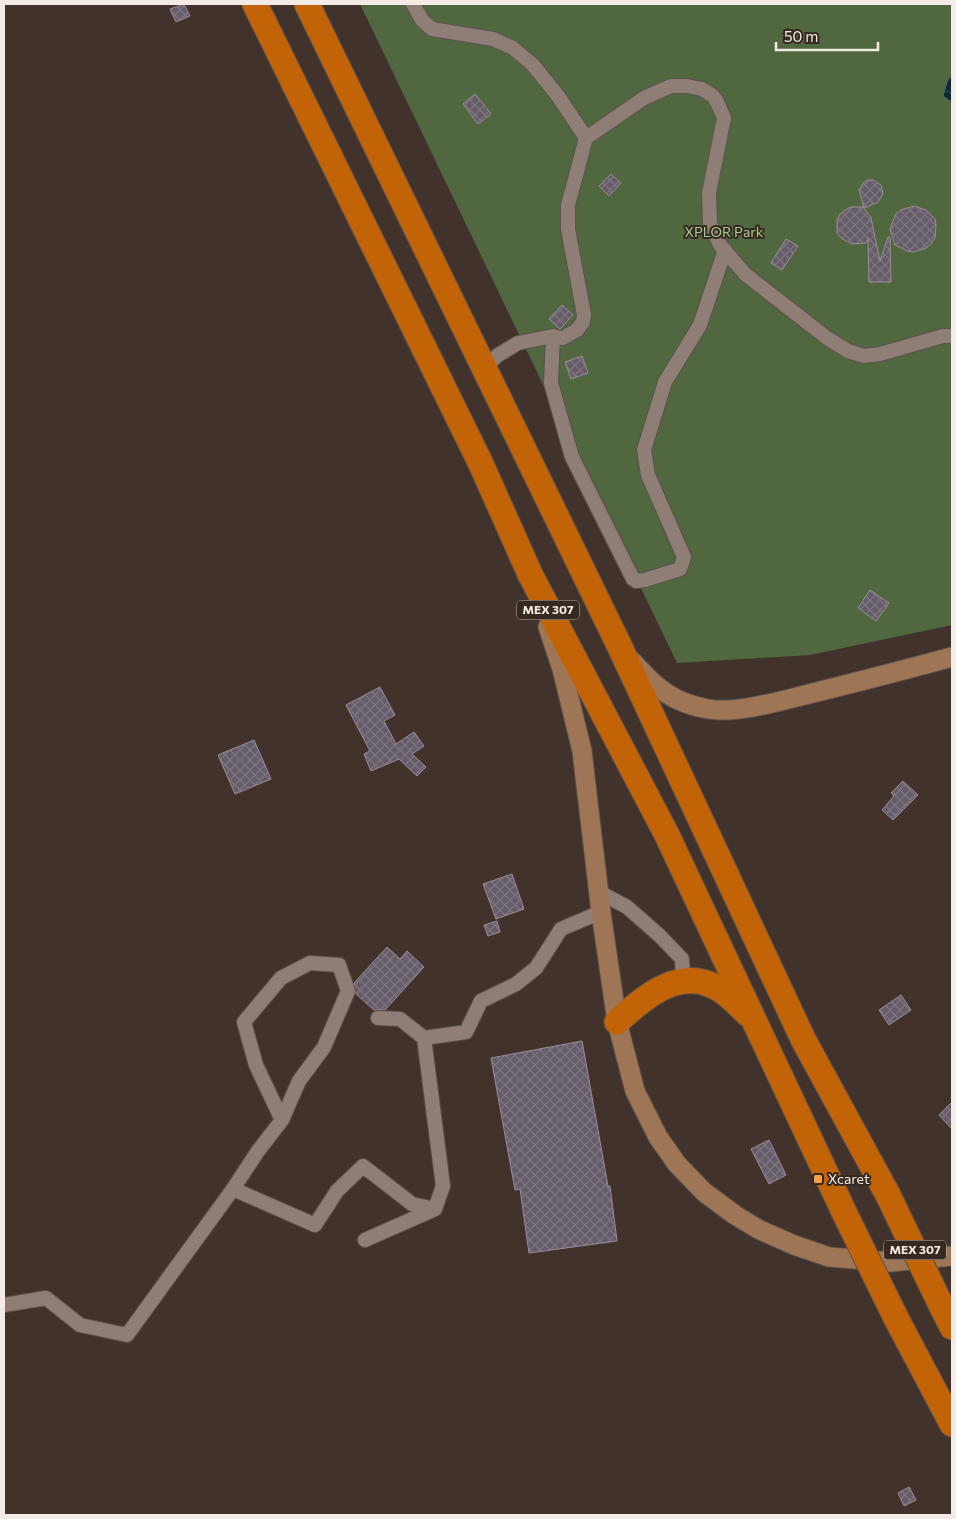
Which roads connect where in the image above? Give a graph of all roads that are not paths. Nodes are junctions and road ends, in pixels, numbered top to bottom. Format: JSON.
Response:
{"nodes":[{"id":1,"x":255,"y":4,"type":"edge"},
{"id":2,"x":307,"y":4,"type":"edge"},
{"id":3,"x":413,"y":4,"type":"edge"},
{"id":4,"x":586,"y":138,"type":"junction"},
{"id":5,"x":725,"y":250,"type":"junction"},
{"id":6,"x":553,"y":336,"type":"junction"},
{"id":7,"x":952,"y":336,"type":"edge"},
{"id":8,"x":483,"y":369,"type":"junction"},
{"id":9,"x":530,"y":574,"type":"junction"},
{"id":10,"x":619,"y":645,"type":"junction"},
{"id":11,"x":952,"y":657,"type":"edge"},
{"id":12,"x":599,"y":892,"type":"junction"},
{"id":13,"x":601,"y":912,"type":"junction"},
{"id":14,"x":683,"y":981,"type":"junction"},
{"id":15,"x":378,"y":1018,"type":"dead end"},
{"id":16,"x":754,"y":1019,"type":"junction"},
{"id":17,"x":616,"y":1022,"type":"junction"},
{"id":18,"x":424,"y":1038,"type":"junction"},
{"id":19,"x":282,"y":1120,"type":"junction"},
{"id":20,"x":234,"y":1189,"type":"junction"},
{"id":21,"x":435,"y":1208,"type":"junction"},
{"id":22,"x":365,"y":1240,"type":"dead end"},
{"id":23,"x":952,"y":1256,"type":"edge"},
{"id":24,"x":4,"y":1305,"type":"edge"},
{"id":25,"x":952,"y":1327,"type":"edge"},
{"id":26,"x":952,"y":1424,"type":"edge"}],
"edges":[{"from":1,"to":9,"type":"highway","number":"MEX 307"},
{"from":2,"to":8,"type":"highway","number":"MEX 307"},
{"from":3,"to":4,"type":"street"},
{"from":4,"to":5,"type":"street"},
{"from":4,"to":6,"type":"street"},
{"from":5,"to":6,"type":"street"},
{"from":5,"to":7,"type":"street"},
{"from":6,"to":8,"type":"street"},
{"from":8,"to":10,"type":"highway","number":"MEX 307"},
{"from":9,"to":12,"type":"main road"},
{"from":9,"to":16,"type":"highway","number":"MEX 307"},
{"from":10,"to":11,"type":"main road"},
{"from":10,"to":25,"type":"highway","number":"MEX 307","bridge":true},
{"from":12,"to":13,"type":"main road"},
{"from":12,"to":14,"type":"street"},
{"from":13,"to":17,"type":"main road"},
{"from":13,"to":18,"type":"street"},
{"from":14,"to":16,"type":"highway"},
{"from":14,"to":17,"type":"highway"},
{"from":15,"to":18,"type":"street"},
{"from":16,"to":26,"type":"highway","number":"MEX 307","bridge":true},
{"from":17,"to":23,"type":"main road"},
{"from":18,"to":21,"type":"street"},
{"from":19,"to":19,"type":"street"},
{"from":19,"to":20,"type":"street"},
{"from":20,"to":21,"type":"street"},
{"from":20,"to":24,"type":"street"},
{"from":21,"to":22,"type":"street"}]}
